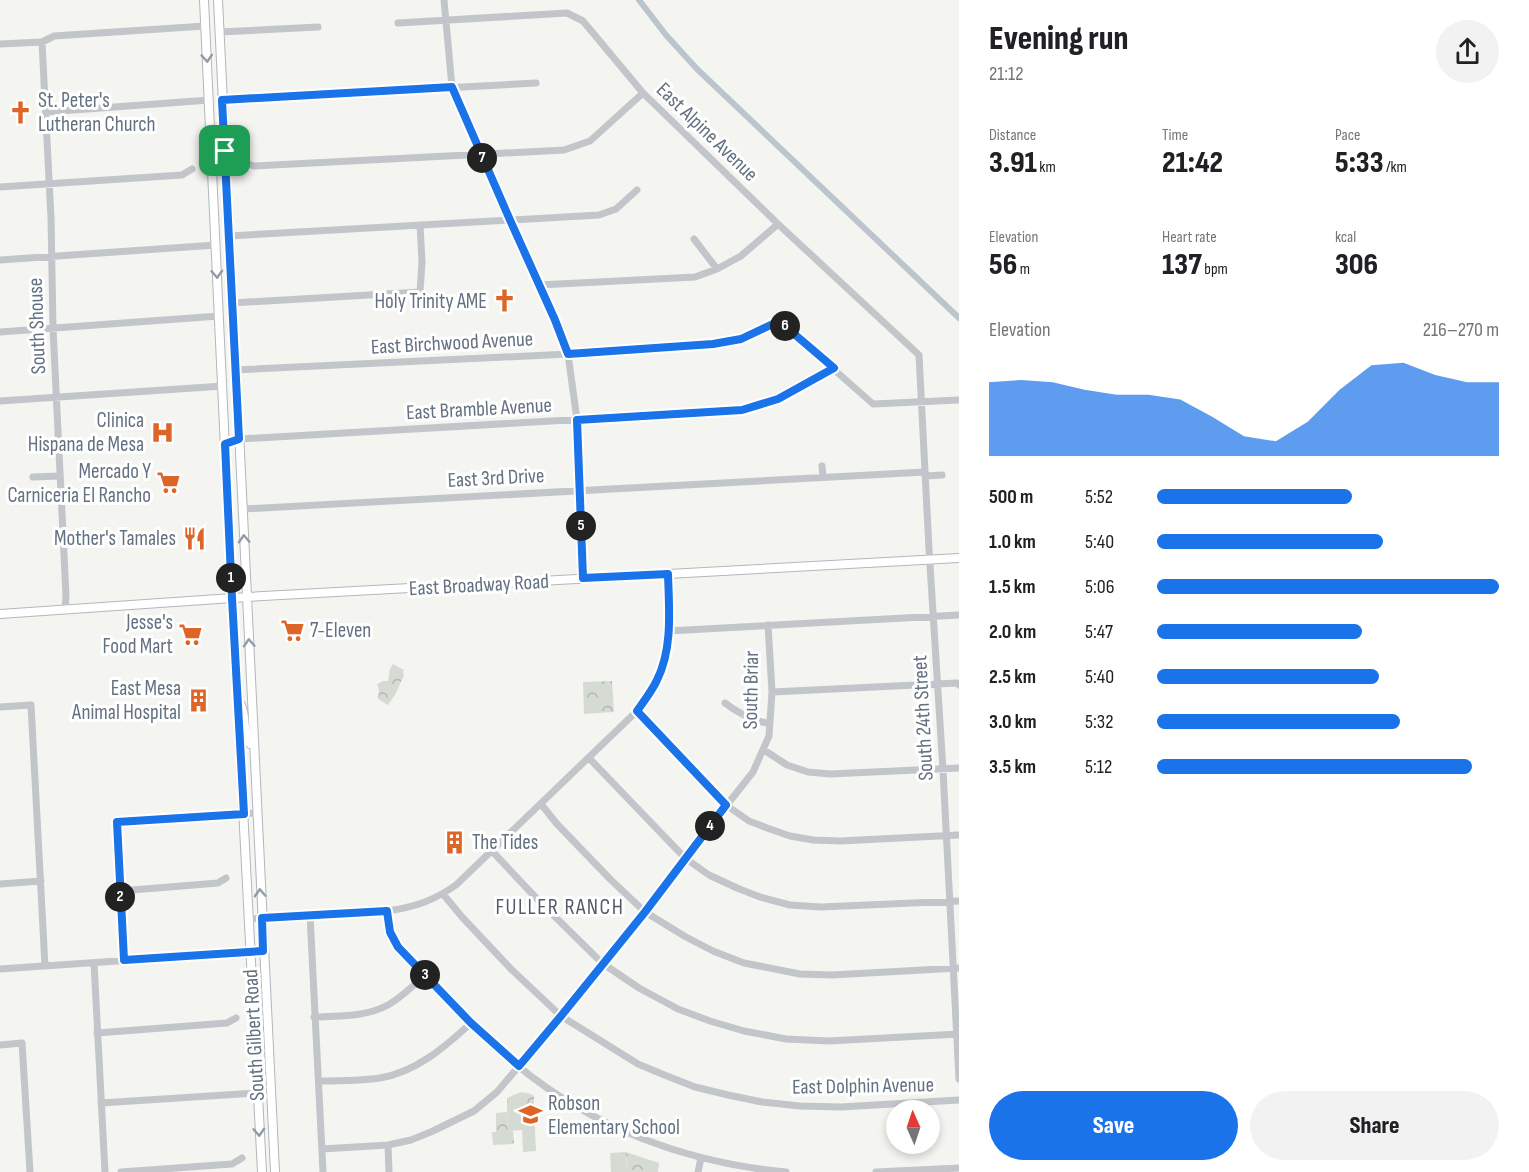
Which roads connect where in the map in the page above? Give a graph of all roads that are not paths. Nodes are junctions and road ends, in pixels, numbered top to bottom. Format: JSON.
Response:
{"nodes":[{"id":1,"x":204,"y":0,"type":"edge"},
{"id":2,"x":218,"y":0,"type":"edge"},
{"id":3,"x":444,"y":0,"type":"edge"},
{"id":4,"x":445,"y":20,"type":"junction"},
{"id":5,"x":398,"y":22,"type":"dead end"},
{"id":6,"x":205,"y":26,"type":"junction"},
{"id":7,"x":318,"y":27,"type":"dead end"},
{"id":8,"x":220,"y":32,"type":"junction"},
{"id":9,"x":42,"y":42,"type":"junction"},
{"id":10,"x":0,"y":44,"type":"edge"},
{"id":11,"x":536,"y":83,"type":"dead end"},
{"id":12,"x":452,"y":87,"type":"junction"},
{"id":13,"x":643,"y":93,"type":"junction"},
{"id":14,"x":210,"y":100,"type":"junction"},
{"id":15,"x":222,"y":100,"type":"junction"},
{"id":16,"x":46,"y":112,"type":"junction"},
{"id":17,"x":481,"y":154,"type":"junction"},
{"id":18,"x":245,"y":163,"type":"dead end"},
{"id":19,"x":192,"y":169,"type":"dead end"},
{"id":20,"x":49,"y":183,"type":"junction"},
{"id":21,"x":0,"y":187,"type":"edge"},
{"id":22,"x":637,"y":190,"type":"dead end"},
{"id":23,"x":510,"y":220,"type":"junction"},
{"id":24,"x":778,"y":224,"type":"junction"},
{"id":25,"x":420,"y":225,"type":"junction"},
{"id":26,"x":229,"y":236,"type":"junction"},
{"id":27,"x":694,"y":239,"type":"dead end"},
{"id":28,"x":216,"y":245,"type":"junction"},
{"id":29,"x":51,"y":257,"type":"junction"},
{"id":30,"x":0,"y":260,"type":"edge"},
{"id":31,"x":717,"y":269,"type":"junction"},
{"id":32,"x":539,"y":285,"type":"junction"},
{"id":33,"x":232,"y":303,"type":"junction"},
{"id":34,"x":219,"y":316,"type":"junction"},
{"id":35,"x":53,"y":328,"type":"junction"},
{"id":36,"x":0,"y":332,"type":"edge"},
{"id":37,"x":568,"y":354,"type":"junction"},
{"id":38,"x":919,"y":355,"type":"joint"},
{"id":39,"x":834,"y":368,"type":"junction"},
{"id":40,"x":235,"y":370,"type":"junction"},
{"id":41,"x":223,"y":386,"type":"junction"},
{"id":42,"x":56,"y":398,"type":"junction"},
{"id":43,"x":959,"y":400,"type":"edge"},
{"id":44,"x":0,"y":402,"type":"edge"},
{"id":45,"x":922,"y":402,"type":"junction"},
{"id":46,"x":577,"y":420,"type":"junction"},
{"id":47,"x":239,"y":439,"type":"junction"},
{"id":48,"x":225,"y":444,"type":"junction"},
{"id":49,"x":822,"y":466,"type":"dead end"},
{"id":50,"x":925,"y":474,"type":"junction"},
{"id":51,"x":942,"y":475,"type":"dead end"},
{"id":52,"x":60,"y":476,"type":"junction"},
{"id":53,"x":33,"y":477,"type":"dead end"},
{"id":54,"x":823,"y":477,"type":"junction"},
{"id":55,"x":579,"y":490,"type":"junction"},
{"id":56,"x":243,"y":509,"type":"junction"},
{"id":57,"x":959,"y":558,"type":"edge"},
{"id":58,"x":930,"y":560,"type":"junction"},
{"id":59,"x":668,"y":574,"type":"junction"},
{"id":60,"x":583,"y":578,"type":"junction"},
{"id":61,"x":247,"y":597,"type":"junction"},
{"id":62,"x":232,"y":598,"type":"junction"},
{"id":63,"x":65,"y":610,"type":"junction"},
{"id":64,"x":0,"y":614,"type":"edge"},
{"id":65,"x":959,"y":615,"type":"edge"},
{"id":66,"x":934,"y":616,"type":"junction"},
{"id":67,"x":768,"y":625,"type":"junction"},
{"id":68,"x":668,"y":631,"type":"junction"},
{"id":69,"x":938,"y":684,"type":"junction"},
{"id":70,"x":959,"y":685,"type":"edge"},
{"id":71,"x":772,"y":692,"type":"junction"},
{"id":72,"x":238,"y":699,"type":"junction"},
{"id":73,"x":725,"y":703,"type":"dead end"},
{"id":74,"x":0,"y":707,"type":"edge"},
{"id":75,"x":637,"y":711,"type":"junction"},
{"id":76,"x":770,"y":724,"type":"junction"},
{"id":77,"x":254,"y":745,"type":"junction"},
{"id":78,"x":764,"y":750,"type":"junction"},
{"id":79,"x":589,"y":758,"type":"junction"},
{"id":80,"x":241,"y":762,"type":"junction"},
{"id":81,"x":959,"y":768,"type":"edge"},
{"id":82,"x":943,"y":770,"type":"junction"},
{"id":83,"x":256,"y":789,"type":"junction"},
{"id":84,"x":541,"y":804,"type":"junction"},
{"id":85,"x":726,"y":805,"type":"junction"},
{"id":86,"x":256,"y":813,"type":"junction"},
{"id":87,"x":244,"y":814,"type":"junction"},
{"id":88,"x":959,"y":834,"type":"edge"},
{"id":89,"x":946,"y":835,"type":"junction"},
{"id":90,"x":492,"y":851,"type":"junction"},
{"id":91,"x":685,"y":858,"type":"junction"},
{"id":92,"x":226,"y":878,"type":"dead end"},
{"id":93,"x":41,"y":881,"type":"junction"},
{"id":94,"x":0,"y":884,"type":"edge"},
{"id":95,"x":120,"y":891,"type":"junction"},
{"id":96,"x":443,"y":894,"type":"junction"},
{"id":97,"x":959,"y":901,"type":"edge"},
{"id":98,"x":950,"y":902,"type":"junction"},
{"id":99,"x":387,"y":911,"type":"junction"},
{"id":100,"x":645,"y":912,"type":"junction"},
{"id":101,"x":310,"y":915,"type":"junction"},
{"id":102,"x":262,"y":918,"type":"junction"},
{"id":103,"x":248,"y":919,"type":"junction"},
{"id":104,"x":263,"y":951,"type":"junction"},
{"id":105,"x":250,"y":952,"type":"junction"},
{"id":106,"x":124,"y":960,"type":"junction"},
{"id":107,"x":94,"y":963,"type":"junction"},
{"id":108,"x":602,"y":963,"type":"junction"},
{"id":109,"x":45,"y":966,"type":"junction"},
{"id":110,"x":956,"y":968,"type":"edge"},
{"id":111,"x":0,"y":969,"type":"edge"},
{"id":112,"x":426,"y":975,"type":"junction"},
{"id":113,"x":561,"y":1016,"type":"junction"},
{"id":114,"x":314,"y":1017,"type":"junction"},
{"id":115,"x":236,"y":1018,"type":"dead end"},
{"id":116,"x":471,"y":1023,"type":"junction"},
{"id":117,"x":97,"y":1033,"type":"junction"},
{"id":118,"x":957,"y":1034,"type":"edge"},
{"id":119,"x":0,"y":1045,"type":"edge"},
{"id":120,"x":519,"y":1066,"type":"junction"},
{"id":121,"x":959,"y":1079,"type":"edge"},
{"id":122,"x":319,"y":1081,"type":"junction"},
{"id":123,"x":257,"y":1093,"type":"junction"},
{"id":124,"x":959,"y":1100,"type":"edge"},
{"id":125,"x":101,"y":1103,"type":"junction"},
{"id":126,"x":388,"y":1145,"type":"junction"},
{"id":127,"x":322,"y":1149,"type":"junction"},
{"id":128,"x":242,"y":1158,"type":"dead end"},
{"id":129,"x":701,"y":1158,"type":"junction"},
{"id":130,"x":959,"y":1168,"type":"edge"},
{"id":131,"x":764,"y":1171,"type":"edge"},
{"id":132,"x":30,"y":1172,"type":"edge"},
{"id":133,"x":105,"y":1172,"type":"edge"},
{"id":134,"x":121,"y":1172,"type":"edge"},
{"id":135,"x":262,"y":1172,"type":"edge"},
{"id":136,"x":274,"y":1172,"type":"edge"},
{"id":137,"x":323,"y":1172,"type":"edge"},
{"id":138,"x":389,"y":1172,"type":"edge"},
{"id":139,"x":698,"y":1172,"type":"edge"},
{"id":140,"x":786,"y":1172,"type":"edge"},
{"id":141,"x":876,"y":1172,"type":"edge"}],
"edges":[{"from":1,"to":6,"type":"main road","name":"South Gilbert Road"},
{"from":2,"to":8,"type":"main road","name":"South Gilbert Road"},
{"from":3,"to":4,"type":"street"},
{"from":4,"to":5,"type":"street","name":"East Alpine Avenue"},
{"from":4,"to":12,"type":"street"},
{"from":4,"to":13,"type":"street","name":"East Alpine Avenue"},
{"from":6,"to":9,"type":"street"},
{"from":6,"to":14,"type":"main road","name":"South Gilbert Road","one_way":true},
{"from":7,"to":8,"type":"street"},
{"from":8,"to":15,"type":"main road","name":"South Gilbert Road"},
{"from":9,"to":10,"type":"street"},
{"from":9,"to":16,"type":"street","name":"South Shouse"},
{"from":11,"to":12,"type":"street"},
{"from":12,"to":15,"type":"street"},
{"from":12,"to":17,"type":"street"},
{"from":13,"to":17,"type":"street"},
{"from":13,"to":24,"type":"street","name":"East Alpine Avenue"},
{"from":14,"to":16,"type":"street"},
{"from":14,"to":28,"type":"main road","name":"South Gilbert Road"},
{"from":15,"to":26,"type":"main road","name":"South Gilbert Road"},
{"from":16,"to":20,"type":"street","name":"South Shouse"},
{"from":17,"to":18,"type":"street"},
{"from":17,"to":23,"type":"street"},
{"from":19,"to":20,"type":"street"},
{"from":20,"to":21,"type":"street"},
{"from":20,"to":29,"type":"street","name":"South Shouse"},
{"from":22,"to":23,"type":"street"},
{"from":23,"to":25,"type":"street"},
{"from":23,"to":32,"type":"street"},
{"from":24,"to":31,"type":"street"},
{"from":24,"to":38,"type":"street","name":"East Alpine Avenue"},
{"from":25,"to":26,"type":"street"},
{"from":25,"to":33,"type":"street"},
{"from":26,"to":33,"type":"main road","name":"South Gilbert Road"},
{"from":27,"to":31,"type":"street"},
{"from":28,"to":29,"type":"street"},
{"from":28,"to":34,"type":"main road","name":"South Gilbert Road","one_way":true},
{"from":29,"to":30,"type":"street"},
{"from":29,"to":35,"type":"street","name":"South Shouse"},
{"from":31,"to":32,"type":"street"},
{"from":32,"to":37,"type":"street"},
{"from":33,"to":40,"type":"main road","name":"South Gilbert Road"},
{"from":34,"to":35,"type":"street"},
{"from":34,"to":41,"type":"main road","name":"South Gilbert Road"},
{"from":35,"to":36,"type":"street"},
{"from":35,"to":42,"type":"street","name":"South Shouse"},
{"from":37,"to":39,"type":"street","name":"East Birchwood Avenue"},
{"from":37,"to":40,"type":"street","name":"East Birchwood Avenue"},
{"from":37,"to":46,"type":"street"},
{"from":38,"to":45,"type":"street","name":"South 24th Street"},
{"from":39,"to":45,"type":"street","name":"East Birchwood Avenue"},
{"from":39,"to":46,"type":"street","name":"East Bramble Avenue"},
{"from":40,"to":47,"type":"main road","name":"South Gilbert Road"},
{"from":41,"to":42,"type":"street"},
{"from":41,"to":48,"type":"main road","name":"South Gilbert Road"},
{"from":42,"to":44,"type":"street"},
{"from":42,"to":52,"type":"street","name":"South Shouse"},
{"from":43,"to":45,"type":"street"},
{"from":45,"to":50,"type":"street","name":"South 24th Street"},
{"from":46,"to":47,"type":"street","name":"East Bramble Avenue"},
{"from":46,"to":55,"type":"street"},
{"from":47,"to":48,"type":"street","name":"East Bramble Avenue"},
{"from":47,"to":56,"type":"main road","name":"South Gilbert Road"},
{"from":48,"to":62,"type":"main road","name":"South Gilbert Road"},
{"from":49,"to":54,"type":"street"},
{"from":50,"to":51,"type":"street","name":"East 3rd Drive"},
{"from":50,"to":54,"type":"street","name":"East 3rd Drive"},
{"from":50,"to":58,"type":"street","name":"South 24th Street"},
{"from":52,"to":53,"type":"street"},
{"from":52,"to":63,"type":"street","name":"South Shouse"},
{"from":54,"to":55,"type":"street","name":"East 3rd Drive"},
{"from":55,"to":56,"type":"street","name":"East 3rd Drive"},
{"from":55,"to":60,"type":"street"},
{"from":61,"to":56,"type":"main road","name":"South Gilbert Road","one_way":true},
{"from":57,"to":58,"type":"main road","name":"East Broadway Road"},
{"from":58,"to":59,"type":"main road","name":"East Broadway Road"},
{"from":58,"to":66,"type":"street","name":"South 24th Street"},
{"from":59,"to":60,"type":"main road","name":"East Broadway Road"},
{"from":59,"to":68,"type":"street"},
{"from":60,"to":61,"type":"main road","name":"East Broadway Road"},
{"from":61,"to":62,"type":"main road","name":"East Broadway Road"},
{"from":77,"to":61,"type":"main road","name":"South Gilbert Road","one_way":true},
{"from":62,"to":63,"type":"main road","name":"East Broadway Road"},
{"from":62,"to":72,"type":"main road","name":"South Gilbert Road"},
{"from":63,"to":64,"type":"main road","name":"East Broadway Road"},
{"from":65,"to":66,"type":"street"},
{"from":66,"to":67,"type":"street"},
{"from":66,"to":69,"type":"street","name":"South 24th Street"},
{"from":67,"to":68,"type":"street"},
{"from":67,"to":71,"type":"street","name":"South Briar"},
{"from":68,"to":75,"type":"street"},
{"from":69,"to":70,"type":"street"},
{"from":69,"to":71,"type":"street"},
{"from":69,"to":82,"type":"street","name":"South 24th Street"},
{"from":71,"to":76,"type":"street","name":"South Briar"},
{"from":72,"to":77,"type":"main road"},
{"from":72,"to":80,"type":"main road","name":"South Gilbert Road"},
{"from":73,"to":76,"type":"street"},
{"from":74,"to":93,"type":"street"},
{"from":75,"to":79,"type":"street"},
{"from":75,"to":85,"type":"street"},
{"from":76,"to":78,"type":"street","name":"South Briar"},
{"from":77,"to":83,"type":"main road","name":"South Gilbert Road"},
{"from":78,"to":82,"type":"street"},
{"from":78,"to":85,"type":"street","name":"South Briar"},
{"from":79,"to":84,"type":"street"},
{"from":79,"to":91,"type":"street"},
{"from":80,"to":83,"type":"main road"},
{"from":80,"to":87,"type":"main road","name":"South Gilbert Road"},
{"from":81,"to":82,"type":"street"},
{"from":82,"to":89,"type":"street","name":"South 24th Street"},
{"from":83,"to":86,"type":"main road","name":"South Gilbert Road"},
{"from":84,"to":90,"type":"street"},
{"from":84,"to":100,"type":"street"},
{"from":85,"to":89,"type":"street"},
{"from":85,"to":91,"type":"street","name":"South Briar"},
{"from":86,"to":87,"type":"street"},
{"from":102,"to":86,"type":"main road","name":"South Gilbert Road","one_way":true},
{"from":87,"to":95,"type":"street"},
{"from":87,"to":103,"type":"main road","name":"South Gilbert Road"},
{"from":88,"to":89,"type":"street"},
{"from":89,"to":98,"type":"street","name":"South 24th Street"},
{"from":90,"to":96,"type":"street"},
{"from":90,"to":108,"type":"street"},
{"from":91,"to":98,"type":"street"},
{"from":91,"to":100,"type":"street","name":"South Briar"},
{"from":92,"to":95,"type":"street"},
{"from":93,"to":94,"type":"street"},
{"from":93,"to":109,"type":"street"},
{"from":95,"to":106,"type":"street"},
{"from":96,"to":99,"type":"street"},
{"from":96,"to":113,"type":"street","name":"East Dolphin Avenue"},
{"from":97,"to":98,"type":"street"},
{"from":98,"to":110,"type":"street","name":"South 24th Street"},
{"from":99,"to":101,"type":"street"},
{"from":99,"to":112,"type":"street"},
{"from":100,"to":108,"type":"street","name":"South Briar"},
{"from":100,"to":110,"type":"street"},
{"from":101,"to":102,"type":"street"},
{"from":101,"to":114,"type":"street"},
{"from":102,"to":103,"type":"street"},
{"from":102,"to":104,"type":"main road","name":"South Gilbert Road"},
{"from":103,"to":105,"type":"main road","name":"South Gilbert Road"},
{"from":104,"to":105,"type":"street"},
{"from":104,"to":136,"type":"main road","name":"South Gilbert Road"},
{"from":105,"to":106,"type":"street"},
{"from":105,"to":123,"type":"main road","name":"South Gilbert Road"},
{"from":106,"to":107,"type":"street"},
{"from":107,"to":109,"type":"street"},
{"from":107,"to":117,"type":"street"},
{"from":108,"to":113,"type":"street","name":"South Briar"},
{"from":108,"to":118,"type":"street"},
{"from":109,"to":111,"type":"street"},
{"from":110,"to":118,"type":"street","name":"South 24th Street"},
{"from":112,"to":114,"type":"street"},
{"from":112,"to":116,"type":"street"},
{"from":113,"to":120,"type":"street","name":"South Briar"},
{"from":113,"to":124,"type":"street","name":"East Dolphin Avenue"},
{"from":114,"to":122,"type":"street"},
{"from":115,"to":117,"type":"street"},
{"from":116,"to":120,"type":"street"},
{"from":116,"to":122,"type":"street"},
{"from":117,"to":125,"type":"street"},
{"from":118,"to":121,"type":"street","name":"South 24th Street"},
{"from":119,"to":132,"type":"street"},
{"from":120,"to":126,"type":"street","name":"South Briar"},
{"from":120,"to":129,"type":"street"},
{"from":122,"to":127,"type":"street"},
{"from":123,"to":125,"type":"street"},
{"from":123,"to":135,"type":"main road","name":"South Gilbert Road","one_way":true},
{"from":125,"to":133,"type":"street"},
{"from":126,"to":127,"type":"street","name":"South Briar"},
{"from":126,"to":138,"type":"street"},
{"from":127,"to":137,"type":"street"},
{"from":128,"to":134,"type":"street"},
{"from":129,"to":131,"type":"street"},
{"from":129,"to":139,"type":"street"},
{"from":130,"to":141,"type":"street"},
{"from":131,"to":140,"type":"street"}]}
